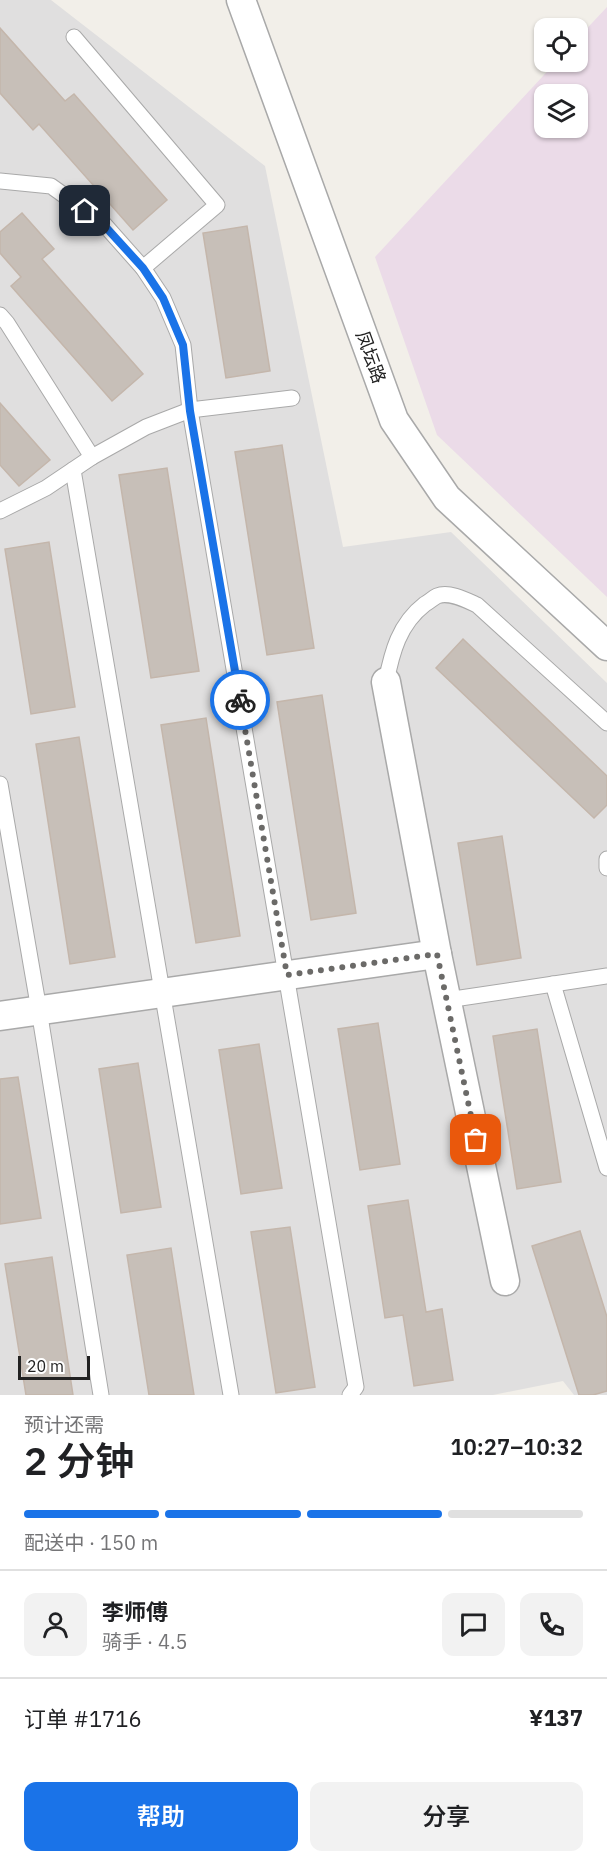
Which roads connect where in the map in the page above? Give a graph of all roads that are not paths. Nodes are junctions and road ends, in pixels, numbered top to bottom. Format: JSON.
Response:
{"nodes":[{"id":1,"x":241,"y":0,"type":"edge"},
{"id":2,"x":74,"y":37,"type":"dead end"},
{"id":3,"x":0,"y":181,"type":"edge"},
{"id":4,"x":143,"y":268,"type":"junction"},
{"id":5,"x":0,"y":315,"type":"edge"},
{"id":6,"x":292,"y":398,"type":"dead end"},
{"id":7,"x":190,"y":411,"type":"junction"},
{"id":8,"x":92,"y":457,"type":"junction"},
{"id":9,"x":74,"y":470,"type":"junction"},
{"id":10,"x":0,"y":511,"type":"edge"},
{"id":11,"x":607,"y":646,"type":"edge"},
{"id":12,"x":386,"y":682,"type":"joint"},
{"id":13,"x":607,"y":723,"type":"edge"},
{"id":14,"x":0,"y":784,"type":"edge"},
{"id":15,"x":607,"y":860,"type":"edge"},
{"id":16,"x":607,"y":868,"type":"edge"},
{"id":17,"x":437,"y":954,"type":"junction"},
{"id":18,"x":287,"y":975,"type":"junction"},
{"id":19,"x":607,"y":976,"type":"edge"},
{"id":20,"x":553,"y":984,"type":"junction"},
{"id":21,"x":164,"y":993,"type":"junction"},
{"id":22,"x":447,"y":1000,"type":"junction"},
{"id":23,"x":39,"y":1010,"type":"junction"},
{"id":24,"x":0,"y":1016,"type":"edge"},
{"id":25,"x":607,"y":1168,"type":"edge"},
{"id":26,"x":505,"y":1281,"type":"dead end"},
{"id":27,"x":101,"y":1395,"type":"edge"},
{"id":28,"x":231,"y":1395,"type":"edge"},
{"id":29,"x":350,"y":1395,"type":"edge"}],
"edges":[{"from":1,"to":11,"type":"street","name":"凤坛路"},
{"from":2,"to":4,"type":"lane"},
{"from":3,"to":4,"type":"lane"},
{"from":4,"to":7,"type":"lane"},
{"from":5,"to":8,"type":"lane"},
{"from":6,"to":7,"type":"lane"},
{"from":7,"to":8,"type":"lane"},
{"from":7,"to":18,"type":"lane"},
{"from":8,"to":9,"type":"lane"},
{"from":9,"to":10,"type":"lane"},
{"from":9,"to":21,"type":"lane"},
{"from":12,"to":13,"type":"lane"},
{"from":12,"to":17,"type":"street"},
{"from":14,"to":23,"type":"lane"},
{"from":15,"to":16,"type":"lane"},
{"from":17,"to":18,"type":"street"},
{"from":17,"to":22,"type":"street"},
{"from":18,"to":21,"type":"street"},
{"from":18,"to":29,"type":"lane"},
{"from":19,"to":20,"type":"lane"},
{"from":20,"to":22,"type":"lane"},
{"from":20,"to":25,"type":"lane"},
{"from":21,"to":23,"type":"street"},
{"from":21,"to":28,"type":"lane"},
{"from":22,"to":26,"type":"street"},
{"from":23,"to":24,"type":"street"},
{"from":23,"to":27,"type":"lane"}]}
